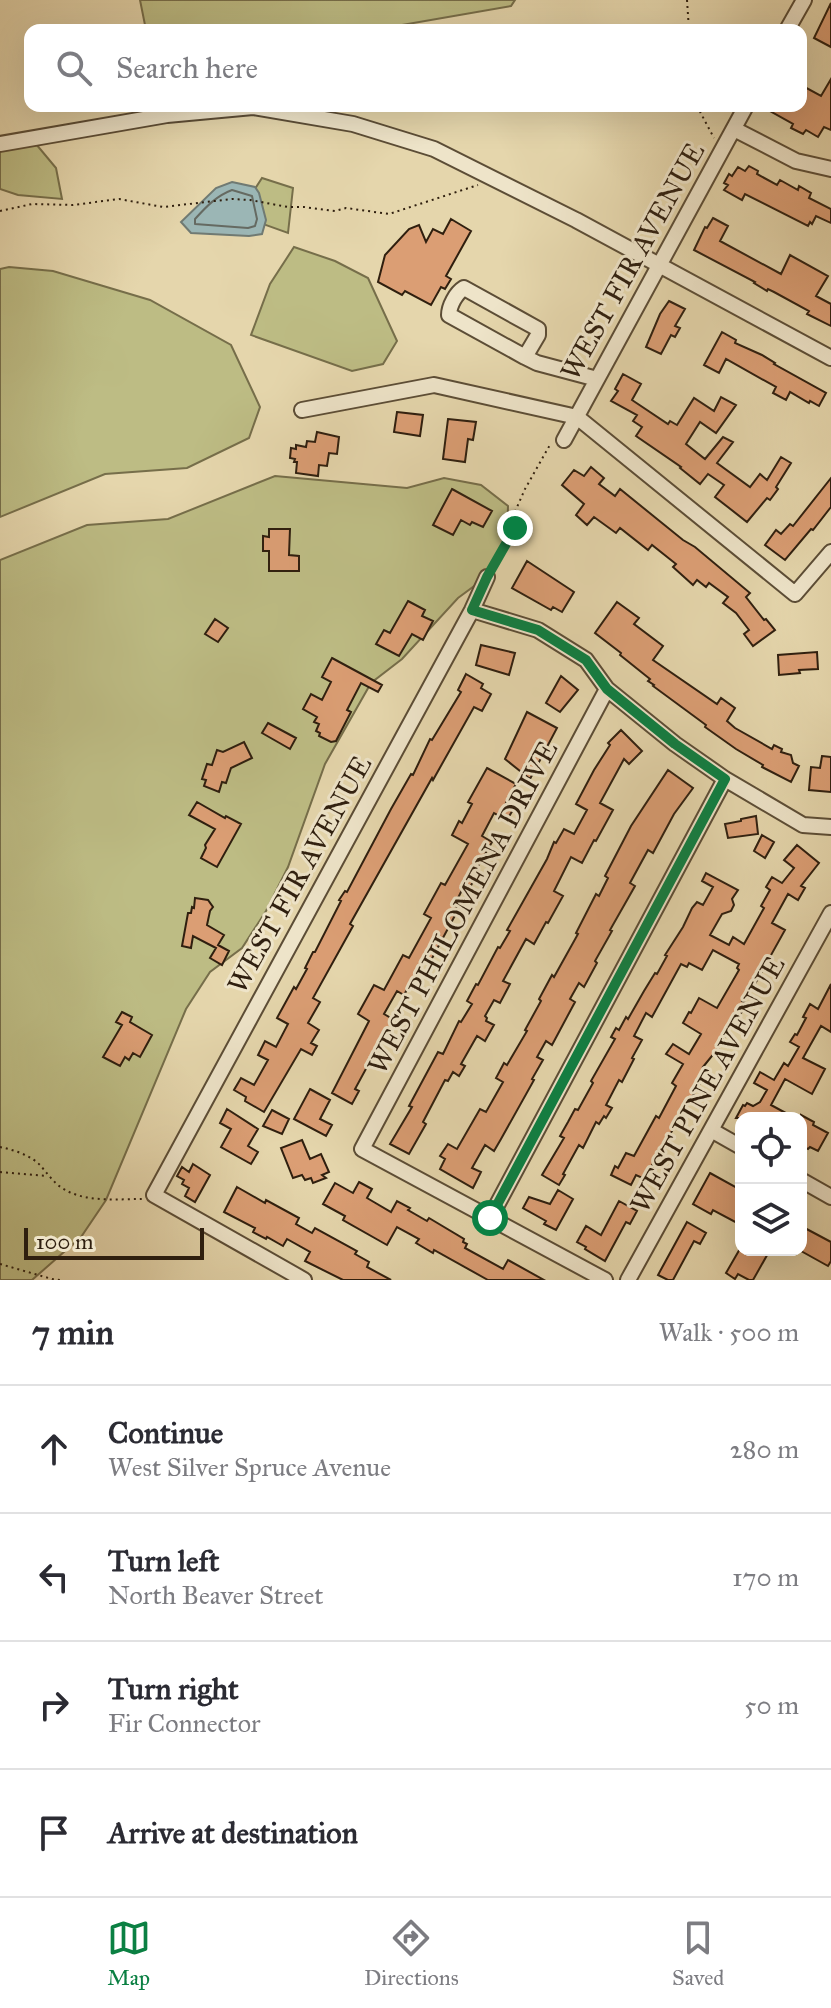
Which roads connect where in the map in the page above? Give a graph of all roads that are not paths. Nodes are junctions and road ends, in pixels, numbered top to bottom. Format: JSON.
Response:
{"nodes":[{"id":1,"x":804,"y":0,"type":"edge"},
{"id":2,"x":790,"y":24,"type":"edge"},
{"id":3,"x":199,"y":112,"type":"edge"},
{"id":4,"x":282,"y":112,"type":"edge"},
{"id":5,"x":743,"y":112,"type":"edge"},
{"id":6,"x":734,"y":129,"type":"junction"},
{"id":7,"x":0,"y":144,"type":"edge"},
{"id":8,"x":831,"y":169,"type":"edge"},
{"id":9,"x":660,"y":265,"type":"junction"},
{"id":10,"x":525,"y":357,"type":"junction"},
{"id":11,"x":831,"y":358,"type":"edge"},
{"id":12,"x":597,"y":379,"type":"junction"},
{"id":13,"x":302,"y":410,"type":"dead end"},
{"id":14,"x":577,"y":417,"type":"junction"},
{"id":15,"x":564,"y":440,"type":"road end"},
{"id":16,"x":831,"y":552,"type":"edge"},
{"id":17,"x":487,"y":577,"type":"road end"},
{"id":18,"x":472,"y":610,"type":"junction"},
{"id":19,"x":607,"y":689,"type":"junction"},
{"id":20,"x":725,"y":779,"type":"junction"},
{"id":21,"x":831,"y":827,"type":"edge"},
{"id":22,"x":831,"y":913,"type":"edge"},
{"id":23,"x":711,"y":1130,"type":"junction"},
{"id":24,"x":735,"y":1144,"type":"edge"},
{"id":25,"x":807,"y":1183,"type":"edge"},
{"id":26,"x":831,"y":1197,"type":"edge"},
{"id":27,"x":490,"y":1218,"type":"junction"},
{"id":28,"x":304,"y":1280,"type":"edge"},
{"id":29,"x":605,"y":1280,"type":"edge"},
{"id":30,"x":628,"y":1280,"type":"edge"}],
"edges":[{"from":1,"to":2,"type":"street"},
{"from":3,"to":7,"type":"street"},
{"from":4,"to":9,"type":"street"},
{"from":5,"to":6,"type":"street","name":"WEST FIR AVENUE"},
{"from":6,"to":8,"type":"street"},
{"from":6,"to":9,"type":"street","name":"WEST FIR AVENUE"},
{"from":9,"to":11,"type":"street"},
{"from":9,"to":12,"type":"street","name":"WEST FIR AVENUE"},
{"from":10,"to":10,"type":"street"},
{"from":10,"to":12,"type":"street"},
{"from":12,"to":14,"type":"street","name":"WEST FIR AVENUE"},
{"from":13,"to":14,"type":"street"},
{"from":14,"to":15,"type":"street","name":"WEST FIR AVENUE"},
{"from":14,"to":16,"type":"street"},
{"from":17,"to":18,"type":"street","name":"WEST FIR AVENUE"},
{"from":18,"to":19,"type":"street"},
{"from":18,"to":28,"type":"street","name":"WEST FIR AVENUE"},
{"from":19,"to":20,"type":"street"},
{"from":19,"to":27,"type":"street","name":"WEST PHILOMENA DRIVE"},
{"from":20,"to":21,"type":"street"},
{"from":20,"to":27,"type":"street"},
{"from":22,"to":23,"type":"street","name":"WEST PINE AVENUE"},
{"from":23,"to":24,"type":"street"},
{"from":23,"to":30,"type":"street","name":"WEST PINE AVENUE"},
{"from":25,"to":26,"type":"street"},
{"from":27,"to":29,"type":"street"}]}
